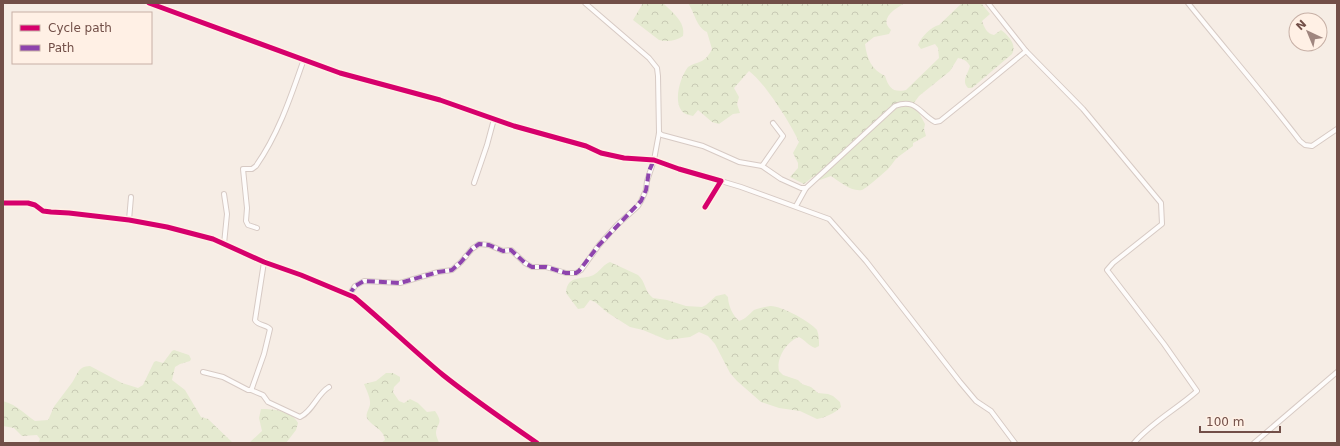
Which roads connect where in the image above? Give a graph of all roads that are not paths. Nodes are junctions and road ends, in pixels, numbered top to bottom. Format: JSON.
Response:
{"nodes":[{"id":1,"x":149,"y":3,"type":"edge"},
{"id":2,"x":585,"y":3,"type":"edge"},
{"id":3,"x":988,"y":3,"type":"edge"},
{"id":4,"x":1188,"y":3,"type":"edge"},
{"id":5,"x":1026,"y":51,"type":"junction"},
{"id":6,"x":304,"y":59,"type":"junction"},
{"id":7,"x":494,"y":119,"type":"junction"},
{"id":8,"x":773,"y":123,"type":"dead end"},
{"id":9,"x":1337,"y":129,"type":"edge"},
{"id":10,"x":659,"y":132,"type":"junction"},
{"id":11,"x":654,"y":160,"type":"junction"},
{"id":12,"x":762,"y":166,"type":"junction"},
{"id":13,"x":721,"y":181,"type":"junction"},
{"id":14,"x":474,"y":183,"type":"dead end"},
{"id":15,"x":806,"y":188,"type":"junction"},
{"id":16,"x":224,"y":194,"type":"dead end"},
{"id":17,"x":131,"y":197,"type":"dead end"},
{"id":18,"x":3,"y":203,"type":"edge"},
{"id":19,"x":796,"y":206,"type":"junction"},
{"id":20,"x":705,"y":207,"type":"dead end"},
{"id":21,"x":129,"y":220,"type":"junction"},
{"id":22,"x":257,"y":228,"type":"dead end"},
{"id":23,"x":224,"y":244,"type":"junction"},
{"id":24,"x":264,"y":262,"type":"junction"},
{"id":25,"x":349,"y":295,"type":"junction"},
{"id":26,"x":203,"y":372,"type":"dead end"},
{"id":27,"x":1337,"y":372,"type":"edge"},
{"id":28,"x":329,"y":387,"type":"dead end"},
{"id":29,"x":250,"y":390,"type":"junction"},
{"id":30,"x":537,"y":443,"type":"edge"},
{"id":31,"x":1015,"y":443,"type":"edge"},
{"id":32,"x":1134,"y":443,"type":"edge"},
{"id":33,"x":1254,"y":443,"type":"edge"}],
"edges":[{"from":1,"to":6,"type":"street"},
{"from":2,"to":10,"type":"street"},
{"from":3,"to":5,"type":"street"},
{"from":4,"to":9,"type":"street"},
{"from":5,"to":15,"type":"street"},
{"from":5,"to":32,"type":"street"},
{"from":6,"to":7,"type":"street"},
{"from":6,"to":22,"type":"street"},
{"from":7,"to":11,"type":"street"},
{"from":7,"to":14,"type":"street"},
{"from":8,"to":12,"type":"street"},
{"from":10,"to":11,"type":"street"},
{"from":10,"to":12,"type":"street"},
{"from":11,"to":13,"type":"street"},
{"from":11,"to":25,"type":"street"},
{"from":12,"to":15,"type":"street"},
{"from":13,"to":19,"type":"street"},
{"from":13,"to":20,"type":"street"},
{"from":15,"to":19,"type":"street"},
{"from":16,"to":23,"type":"street"},
{"from":17,"to":21,"type":"street"},
{"from":18,"to":21,"type":"street"},
{"from":19,"to":31,"type":"street"},
{"from":21,"to":23,"type":"street"},
{"from":23,"to":24,"type":"street"},
{"from":24,"to":25,"type":"street"},
{"from":24,"to":29,"type":"street"},
{"from":25,"to":30,"type":"street"},
{"from":26,"to":29,"type":"street"},
{"from":27,"to":33,"type":"street"},
{"from":28,"to":29,"type":"street"}]}
